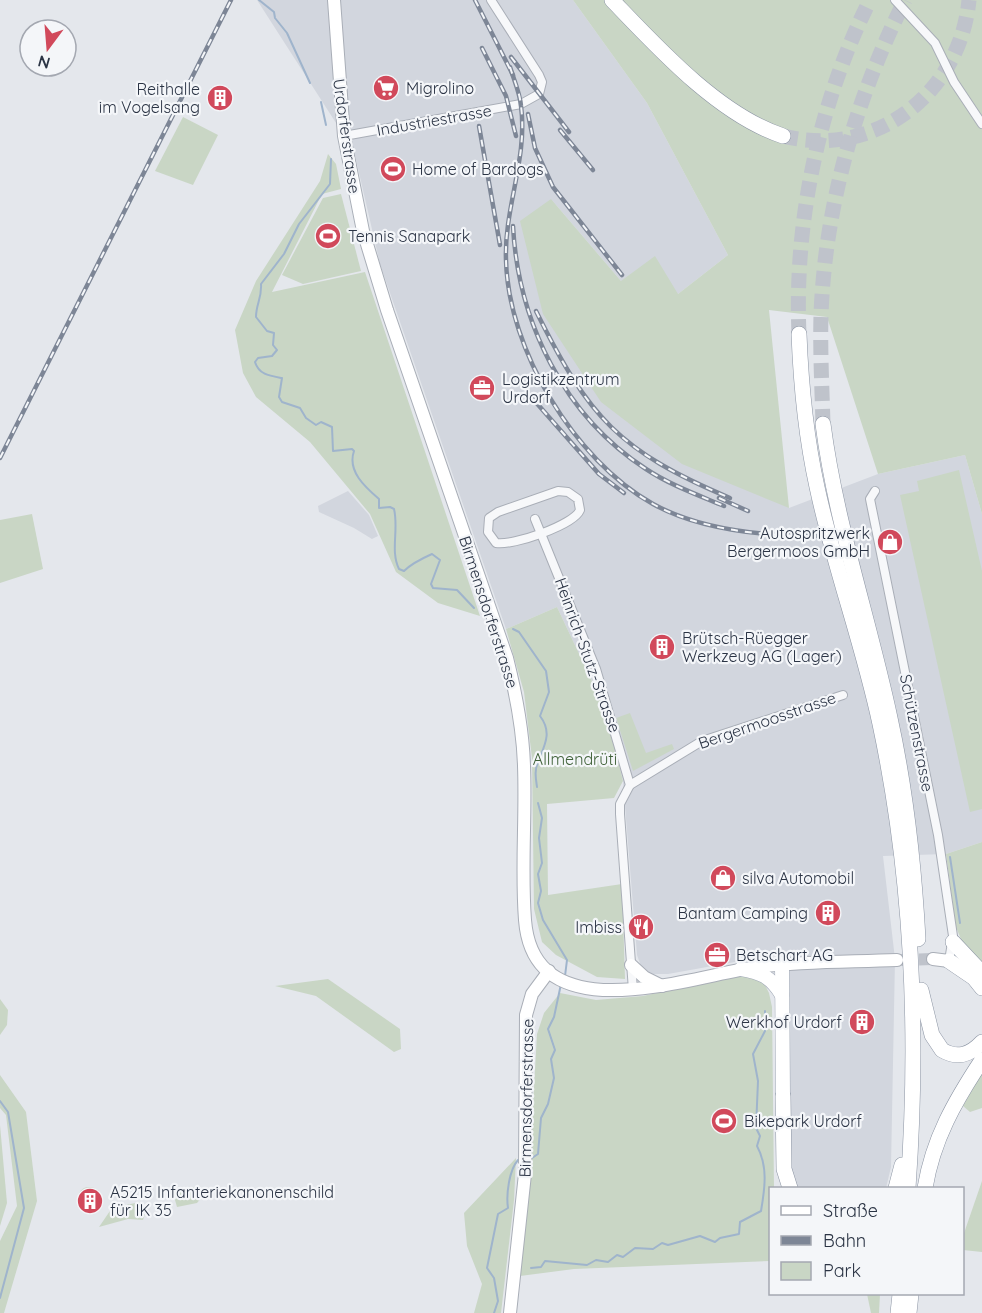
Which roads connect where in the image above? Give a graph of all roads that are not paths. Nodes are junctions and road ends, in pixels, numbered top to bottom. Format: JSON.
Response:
{"nodes":[{"id":1,"x":333,"y":0,"type":"edge"},
{"id":2,"x":491,"y":0,"type":"edge"},
{"id":3,"x":612,"y":0,"type":"edge"},
{"id":4,"x":895,"y":0,"type":"edge"},
{"id":5,"x":982,"y":124,"type":"edge"},
{"id":6,"x":344,"y":136,"type":"junction"},
{"id":7,"x":783,"y":136,"type":"tunnel mouth"},
{"id":8,"x":374,"y":270,"type":"joint"},
{"id":9,"x":799,"y":334,"type":"tunnel mouth"},
{"id":10,"x":823,"y":424,"type":"tunnel mouth"},
{"id":11,"x":875,"y":491,"type":"dead end"},
{"id":12,"x":535,"y":519,"type":"dead end"},
{"id":13,"x":542,"y":536,"type":"junction"},
{"id":14,"x":843,"y":695,"type":"dead end"},
{"id":15,"x":630,"y":785,"type":"junction"},
{"id":16,"x":953,"y":942,"type":"junction"},
{"id":17,"x":897,"y":960,"type":"tunnel mouth"},
{"id":18,"x":941,"y":960,"type":"junction"},
{"id":19,"x":783,"y":964,"type":"junction"},
{"id":20,"x":631,"y":965,"type":"junction"},
{"id":21,"x":741,"y":969,"type":"junction"},
{"id":22,"x":552,"y":973,"type":"junction"},
{"id":23,"x":982,"y":974,"type":"edge"},
{"id":24,"x":662,"y":986,"type":"junction"},
{"id":25,"x":982,"y":988,"type":"edge"},
{"id":26,"x":633,"y":990,"type":"junction"},
{"id":27,"x":921,"y":990,"type":"junction"},
{"id":28,"x":783,"y":997,"type":"junction"},
{"id":29,"x":982,"y":1042,"type":"edge"},
{"id":30,"x":982,"y":1060,"type":"edge"},
{"id":31,"x":912,"y":1094,"type":"junction"},
{"id":32,"x":783,"y":1096,"type":"junction"},
{"id":33,"x":784,"y":1187,"type":"edge"},
{"id":34,"x":790,"y":1187,"type":"edge"},
{"id":35,"x":896,"y":1187,"type":"edge"},
{"id":36,"x":908,"y":1187,"type":"edge"},
{"id":37,"x":918,"y":1187,"type":"edge"},
{"id":38,"x":925,"y":1187,"type":"edge"},
{"id":39,"x":891,"y":1295,"type":"edge"},
{"id":40,"x":900,"y":1295,"type":"edge"},
{"id":41,"x":910,"y":1295,"type":"edge"},
{"id":42,"x":510,"y":1313,"type":"edge"},
{"id":43,"x":889,"y":1313,"type":"edge"},
{"id":44,"x":898,"y":1313,"type":"edge"},
{"id":45,"x":909,"y":1313,"type":"edge"}],
"edges":[{"from":1,"to":6,"type":"main road","name":"Urdorferstrasse"},
{"from":2,"to":6,"type":"street","name":"Industriestrasse"},
{"from":3,"to":7,"type":"highway"},
{"from":4,"to":5,"type":"street"},
{"from":6,"to":8,"type":"main road","name":"Urdorferstrasse"},
{"from":8,"to":22,"type":"main road","name":"Birmensdorferstrasse"},
{"from":9,"to":31,"type":"highway"},
{"from":10,"to":27,"type":"highway"},
{"from":11,"to":16,"type":"street","name":"Schützenstrasse"},
{"from":12,"to":13,"type":"street","name":"Heinrich-Stutz-Strasse"},
{"from":13,"to":13,"type":"street"},
{"from":13,"to":15,"type":"street","name":"Heinrich-Stutz-Strasse"},
{"from":14,"to":15,"type":"street","name":"Bergermoosstrasse"},
{"from":15,"to":20,"type":"street"},
{"from":16,"to":18,"type":"street","name":"Schützenstrasse"},
{"from":16,"to":23,"type":"highway"},
{"from":17,"to":19,"type":"main road"},
{"from":18,"to":23,"type":"highway"},
{"from":18,"to":25,"type":"highway"},
{"from":19,"to":21,"type":"main road"},
{"from":19,"to":28,"type":"main road"},
{"from":20,"to":24,"type":"main road"},
{"from":20,"to":26,"type":"street"},
{"from":21,"to":24,"type":"main road"},
{"from":21,"to":28,"type":"main road"},
{"from":22,"to":26,"type":"main road"},
{"from":22,"to":42,"type":"main road","name":"Birmensdorferstrasse"},
{"from":24,"to":26,"type":"main road"},
{"from":27,"to":29,"type":"highway"},
{"from":27,"to":37,"type":"highway"},
{"from":28,"to":32,"type":"main road"},
{"from":30,"to":38,"type":"highway"},
{"from":31,"to":35,"type":"highway"},
{"from":31,"to":36,"type":"highway"},
{"from":32,"to":33,"type":"highway"},
{"from":32,"to":34,"type":"highway"},
{"from":39,"to":43,"type":"highway"},
{"from":40,"to":44,"type":"highway"},
{"from":41,"to":45,"type":"highway"}]}
